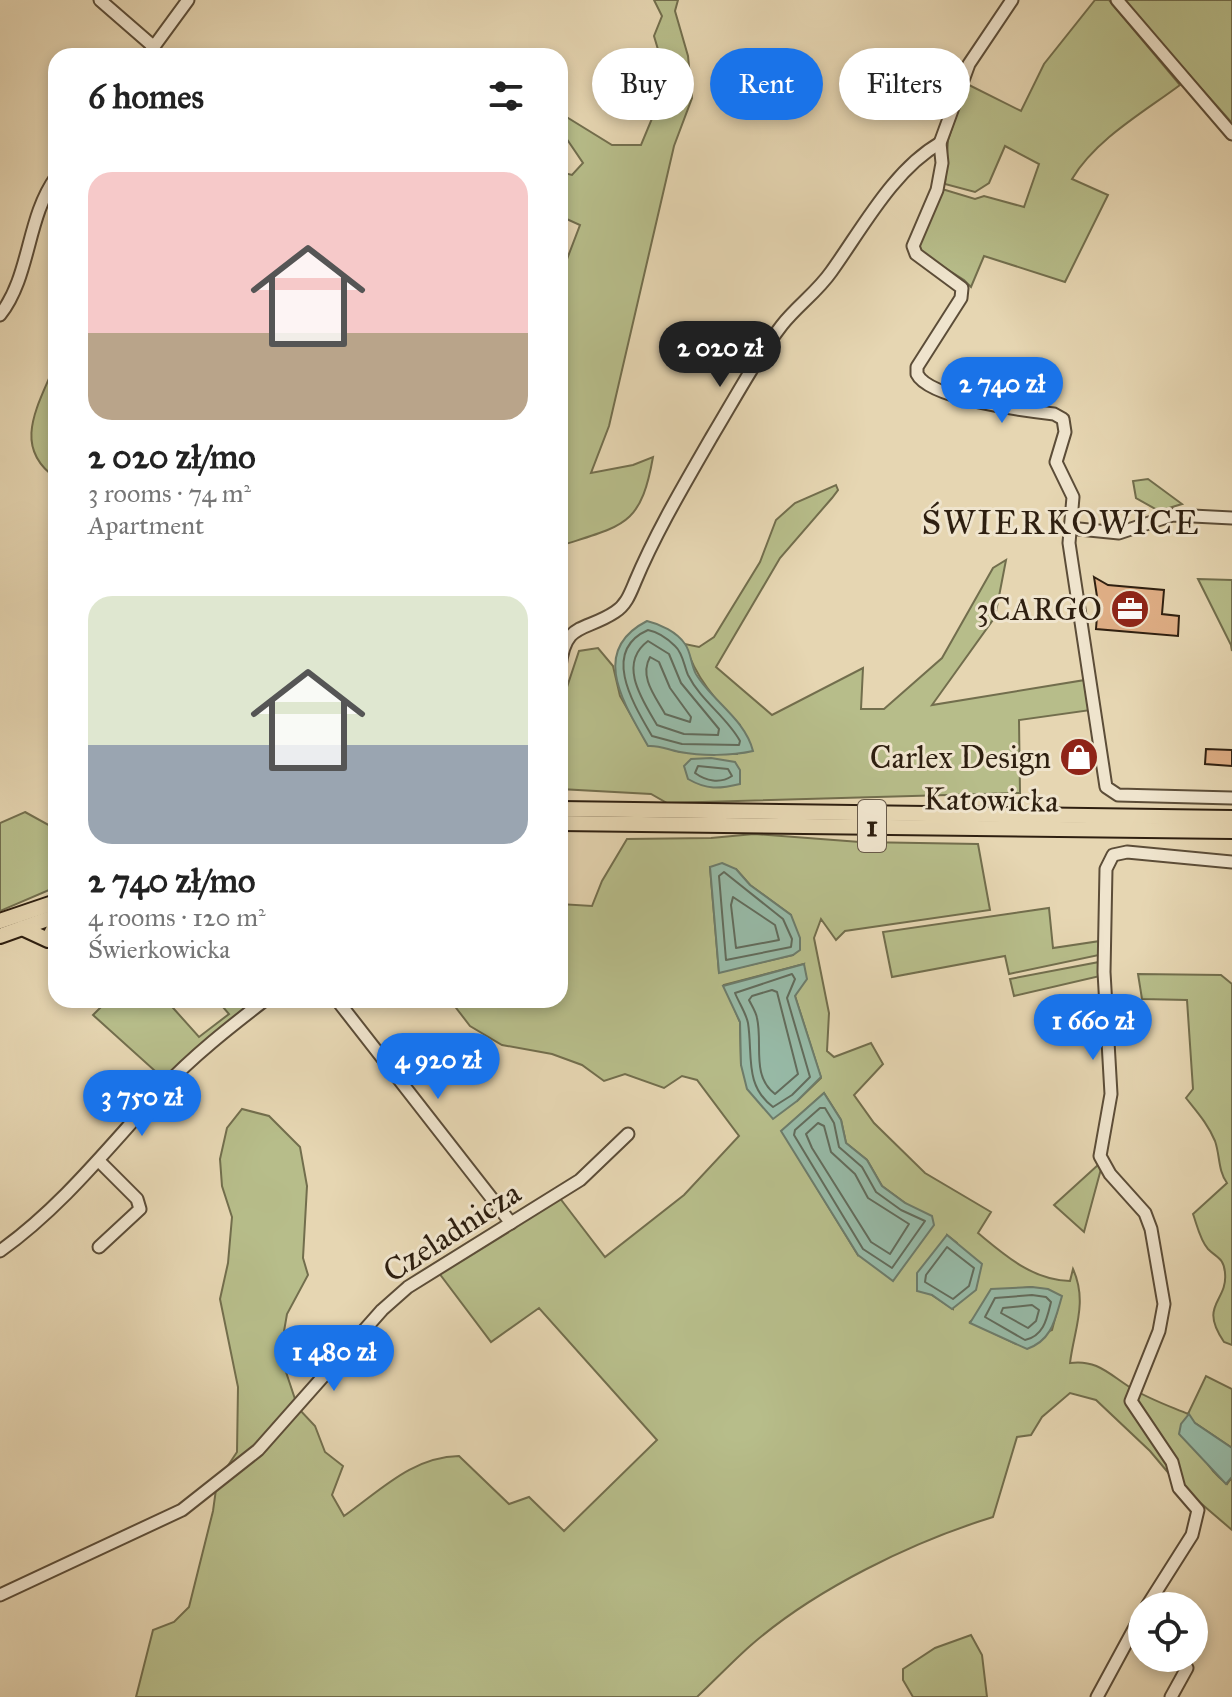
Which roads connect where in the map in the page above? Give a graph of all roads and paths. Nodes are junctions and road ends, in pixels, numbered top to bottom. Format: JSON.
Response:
{"nodes":[{"id":1,"x":100,"y":0,"type":"edge"},
{"id":2,"x":188,"y":0,"type":"edge"},
{"id":3,"x":1012,"y":0,"type":"edge"},
{"id":4,"x":1117,"y":0,"type":"edge"},
{"id":5,"x":147,"y":48,"type":"edge"},
{"id":6,"x":152,"y":48,"type":"edge"},
{"id":7,"x":1232,"y":134,"type":"edge"},
{"id":8,"x":940,"y":143,"type":"junction"},
{"id":9,"x":48,"y":190,"type":"edge"},
{"id":10,"x":2,"y":314,"type":"edge"},
{"id":11,"x":1232,"y":518,"type":"edge"},
{"id":12,"x":1069,"y":528,"type":"junction"},
{"id":13,"x":568,"y":641,"type":"edge"},
{"id":14,"x":1232,"y":798,"type":"edge"},
{"id":15,"x":568,"y":809,"type":"edge"},
{"id":16,"x":1232,"y":818,"type":"edge"},
{"id":17,"x":568,"y":823,"type":"edge"},
{"id":18,"x":1232,"y":831,"type":"edge"},
{"id":19,"x":1232,"y":862,"type":"edge"},
{"id":20,"x":48,"y":905,"type":"edge"},
{"id":21,"x":48,"y":919,"type":"edge"},
{"id":22,"x":0,"y":921,"type":"edge"},
{"id":23,"x":22,"y":928,"type":"junction"},
{"id":24,"x":0,"y":936,"type":"edge"},
{"id":25,"x":48,"y":940,"type":"edge"},
{"id":26,"x":256,"y":1008,"type":"edge"},
{"id":27,"x":343,"y":1008,"type":"edge"},
{"id":28,"x":628,"y":1134,"type":"dead end"},
{"id":29,"x":99,"y":1161,"type":"junction"},
{"id":30,"x":511,"y":1223,"type":"junction"},
{"id":31,"x":99,"y":1247,"type":"dead end"},
{"id":32,"x":0,"y":1251,"type":"edge"},
{"id":33,"x":1156,"y":1592,"type":"edge"},
{"id":34,"x":0,"y":1595,"type":"edge"},
{"id":35,"x":1128,"y":1640,"type":"edge"},
{"id":36,"x":1185,"y":1672,"type":"edge"},
{"id":37,"x":1097,"y":1697,"type":"edge"},
{"id":38,"x":1171,"y":1697,"type":"edge"}],
"edges":[{"from":1,"to":5,"type":"street"},
{"from":2,"to":6,"type":"street"},
{"from":3,"to":8,"type":"street"},
{"from":4,"to":7,"type":"street"},
{"from":8,"to":12,"type":"street"},
{"from":8,"to":13,"type":"street"},
{"from":9,"to":10,"type":"street"},
{"from":11,"to":12,"type":"street"},
{"from":12,"to":14,"type":"street"},
{"from":15,"to":16,"type":"main road","name":"Katowicka","number":"1"},
{"from":17,"to":18,"type":"main road","name":"Katowicka","number":"1"},
{"from":19,"to":33,"type":"street"},
{"from":20,"to":22,"type":"main road"},
{"from":21,"to":23,"type":"main road"},
{"from":23,"to":24,"type":"main road"},
{"from":23,"to":25,"type":"main road"},
{"from":26,"to":29,"type":"street"},
{"from":27,"to":30,"type":"street"},
{"from":28,"to":30,"type":"street","name":"Czeladnicza"},
{"from":29,"to":31,"type":"street"},
{"from":29,"to":32,"type":"street"},
{"from":30,"to":34,"type":"street","name":"Czeladnicza"},
{"from":35,"to":37,"type":"street"},
{"from":36,"to":38,"type":"street"}]}
